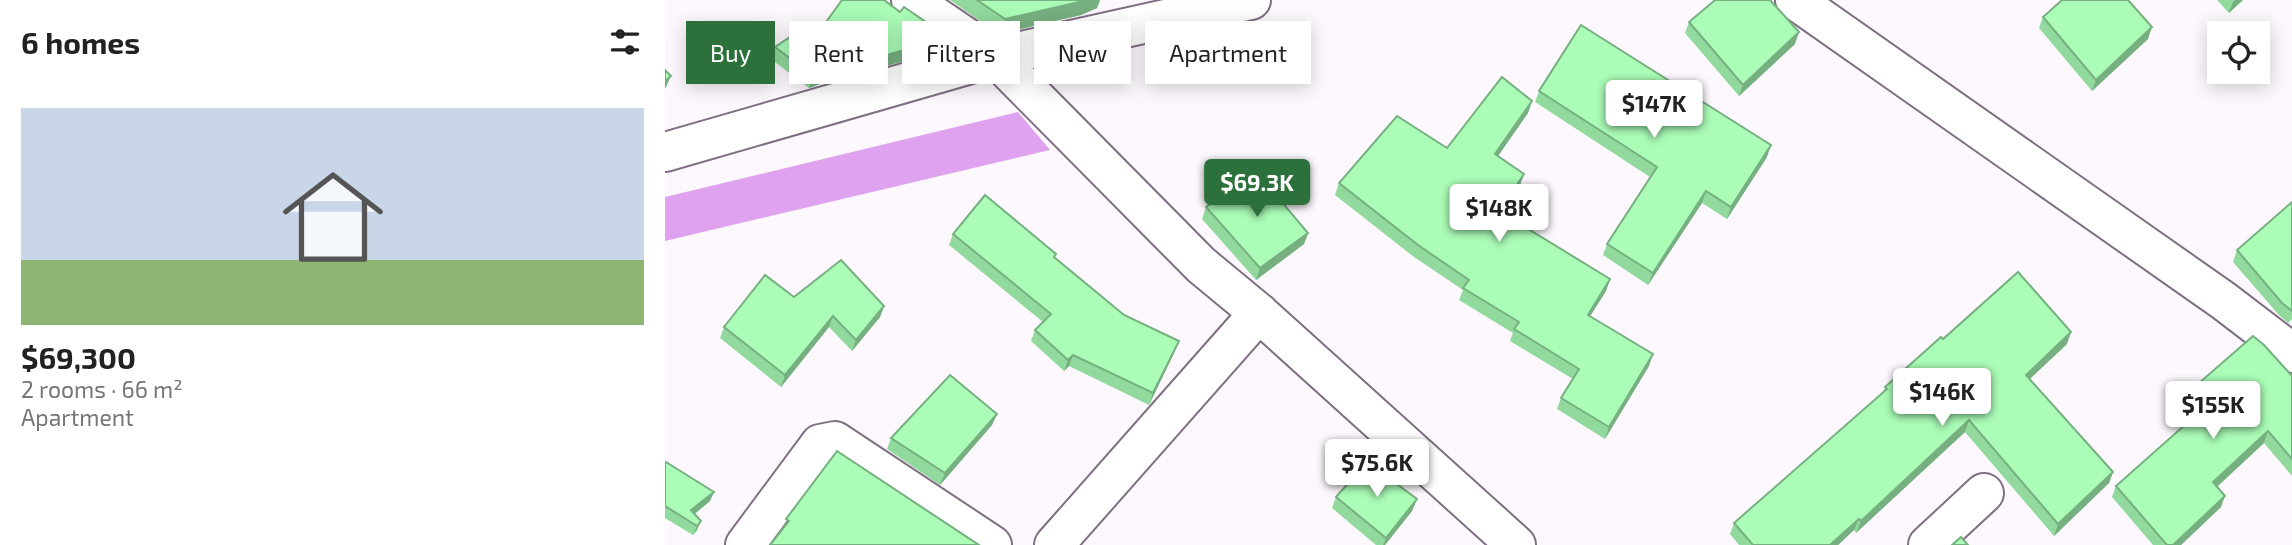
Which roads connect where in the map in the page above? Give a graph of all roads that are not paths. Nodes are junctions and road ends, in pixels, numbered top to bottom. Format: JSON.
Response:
{"nodes":[{"id":1,"x":911,"y":0,"type":"edge"},
{"id":2,"x":1251,"y":0,"type":"edge"},
{"id":3,"x":1795,"y":0,"type":"edge"},
{"id":4,"x":942,"y":21,"type":"edge"},
{"id":5,"x":1020,"y":51,"type":"edge"},
{"id":6,"x":1020,"y":82,"type":"edge"},
{"id":7,"x":902,"y":84,"type":"edge"},
{"id":8,"x":665,"y":152,"type":"edge"},
{"id":9,"x":1259,"y":313,"type":"junction"},
{"id":10,"x":2292,"y":353,"type":"edge"},
{"id":11,"x":1984,"y":493,"type":"dead end"},
{"id":12,"x":745,"y":545,"type":"edge"},
{"id":13,"x":992,"y":545,"type":"edge"},
{"id":14,"x":1054,"y":545,"type":"edge"},
{"id":15,"x":1516,"y":545,"type":"edge"},
{"id":16,"x":1928,"y":545,"type":"edge"}],
"edges":[{"from":1,"to":4,"type":"street"},
{"from":2,"to":5,"type":"street"},
{"from":3,"to":10,"type":"street"},
{"from":6,"to":9,"type":"street"},
{"from":7,"to":8,"type":"street"},
{"from":9,"to":14,"type":"street"},
{"from":9,"to":15,"type":"street"},
{"from":11,"to":16,"type":"street"},
{"from":12,"to":13,"type":"street"}]}
